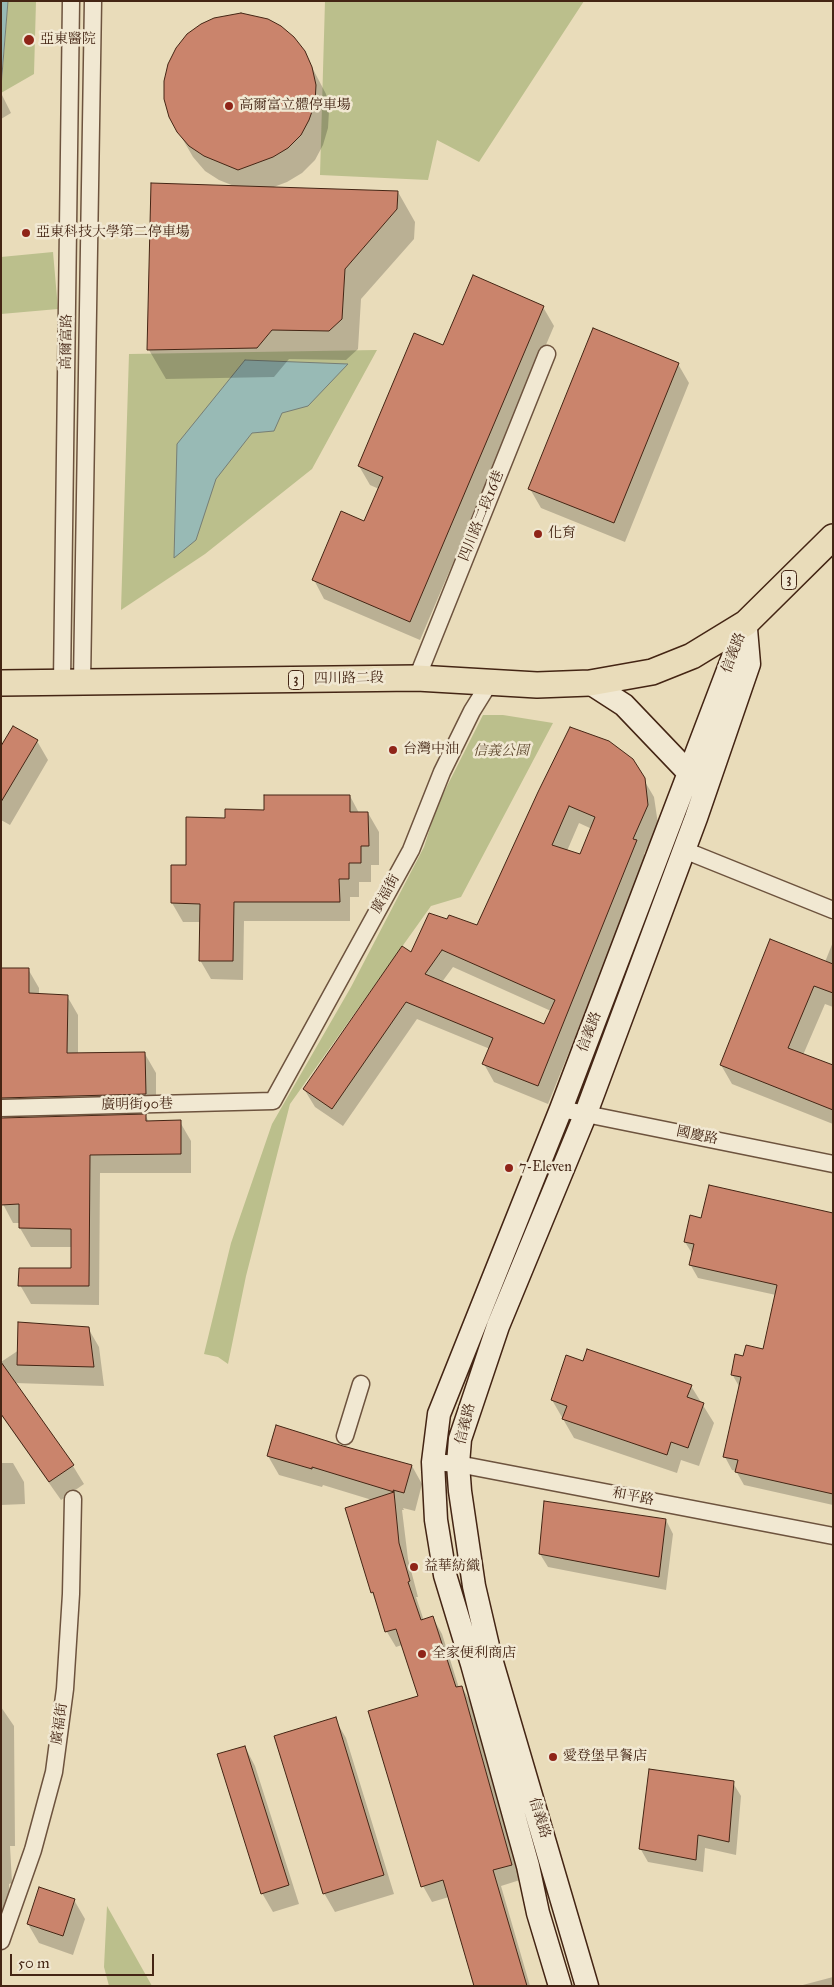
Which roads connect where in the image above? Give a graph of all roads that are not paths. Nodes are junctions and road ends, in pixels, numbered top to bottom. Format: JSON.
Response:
{"nodes":[{"id":1,"x":71,"y":1,"type":"edge"},
{"id":2,"x":93,"y":1,"type":"edge"},
{"id":3,"x":547,"y":354,"type":"dead end"},
{"id":4,"x":833,"y":537,"type":"edge"},
{"id":5,"x":746,"y":623,"type":"junction"},
{"id":6,"x":417,"y":678,"type":"junction"},
{"id":7,"x":72,"y":682,"type":"junction"},
{"id":8,"x":490,"y":682,"type":"junction"},
{"id":9,"x":1,"y":683,"type":"edge"},
{"id":10,"x":590,"y":683,"type":"junction"},
{"id":11,"x":688,"y":772,"type":"junction"},
{"id":12,"x":696,"y":818,"type":"junction"},
{"id":13,"x":684,"y":850,"type":"junction"},
{"id":14,"x":833,"y":910,"type":"edge"},
{"id":15,"x":273,"y":1101,"type":"joint"},
{"id":16,"x":1,"y":1108,"type":"edge"},
{"id":17,"x":561,"y":1109,"type":"junction"},
{"id":18,"x":586,"y":1113,"type":"junction"},
{"id":19,"x":833,"y":1164,"type":"edge"},
{"id":20,"x":361,"y":1384,"type":"dead end"},
{"id":21,"x":345,"y":1436,"type":"dead end"},
{"id":22,"x":433,"y":1462,"type":"junction"},
{"id":23,"x":458,"y":1464,"type":"junction"},
{"id":24,"x":73,"y":1499,"type":"dead end"},
{"id":25,"x":833,"y":1536,"type":"edge"},
{"id":26,"x":1,"y":1941,"type":"edge"},
{"id":27,"x":560,"y":1986,"type":"edge"},
{"id":28,"x":587,"y":1986,"type":"edge"}],
"edges":[{"from":1,"to":7,"type":"street","name":"高爾富路"},
{"from":2,"to":7,"type":"street","name":"高爾富路"},
{"from":3,"to":6,"type":"street","name":"四川路二段16巷"},
{"from":4,"to":5,"type":"main road","number":"3"},
{"from":5,"to":10,"type":"main road","name":"四川路二段","number":"3"},
{"from":5,"to":11,"type":"street","name":"信義路"},
{"from":5,"to":12,"type":"street","name":"信義路"},
{"from":6,"to":7,"type":"main road","name":"四川路二段","number":"3"},
{"from":6,"to":8,"type":"main road","name":"四川路二段","number":"3"},
{"from":7,"to":9,"type":"main road","name":"四川路二段","number":"3"},
{"from":8,"to":10,"type":"main road","name":"四川路二段","number":"3"},
{"from":8,"to":15,"type":"street","name":"廣福街"},
{"from":10,"to":11,"type":"street"},
{"from":11,"to":12,"type":"street"},
{"from":11,"to":17,"type":"street","name":"信義路"},
{"from":12,"to":13,"type":"street","name":"信義路"},
{"from":13,"to":14,"type":"street"},
{"from":13,"to":18,"type":"street","name":"信義路"},
{"from":15,"to":16,"type":"street","name":"廣明街90巷"},
{"from":17,"to":18,"type":"street","name":"國慶路"},
{"from":17,"to":22,"type":"street","name":"信義路"},
{"from":18,"to":19,"type":"street","name":"國慶路"},
{"from":18,"to":23,"type":"street","name":"信義路"},
{"from":20,"to":21,"type":"street"},
{"from":22,"to":23,"type":"street","name":"和平路"},
{"from":22,"to":27,"type":"street","name":"信義路"},
{"from":23,"to":25,"type":"street","name":"和平路"},
{"from":23,"to":28,"type":"street","name":"信義路"},
{"from":24,"to":26,"type":"street","name":"廣福街"}]}
